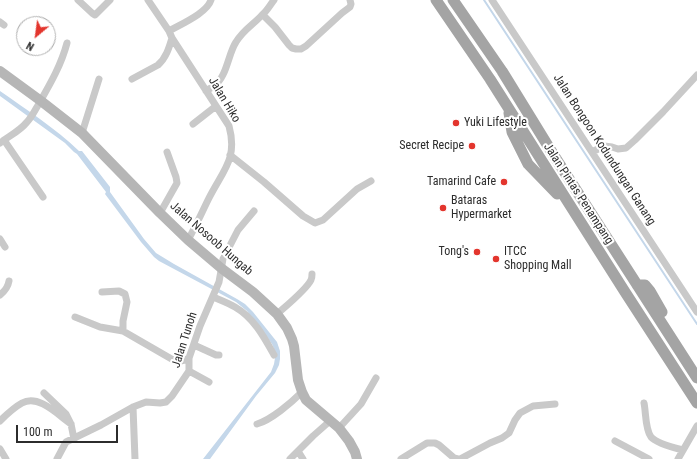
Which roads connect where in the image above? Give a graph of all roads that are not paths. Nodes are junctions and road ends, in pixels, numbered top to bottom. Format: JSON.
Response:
{"nodes":[{"id":1,"x":78,"y":0,"type":"edge"},
{"id":2,"x":110,"y":0,"type":"edge"},
{"id":3,"x":149,"y":0,"type":"edge"},
{"id":4,"x":211,"y":0,"type":"edge"},
{"id":5,"x":274,"y":0,"type":"edge"},
{"id":6,"x":350,"y":0,"type":"edge"},
{"id":7,"x":436,"y":0,"type":"edge"},
{"id":8,"x":453,"y":0,"type":"edge"},
{"id":9,"x":492,"y":0,"type":"edge"},
{"id":10,"x":263,"y":15,"type":"junction"},
{"id":11,"x":171,"y":34,"type":"junction"},
{"id":12,"x":67,"y":42,"type":"dead end"},
{"id":13,"x":0,"y":71,"type":"edge"},
{"id":14,"x":697,"y":75,"type":"edge"},
{"id":15,"x":132,"y":78,"type":"dead end"},
{"id":16,"x":99,"y":79,"type":"dead end"},
{"id":17,"x":206,"y":91,"type":"junction"},
{"id":18,"x":39,"y":104,"type":"junction"},
{"id":19,"x":216,"y":106,"type":"junction"},
{"id":20,"x":508,"y":107,"type":"junction"},
{"id":21,"x":193,"y":124,"type":"dead end"},
{"id":22,"x":82,"y":133,"type":"junction"},
{"id":23,"x":2,"y":142,"type":"edge"},
{"id":24,"x":167,"y":152,"type":"dead end"},
{"id":25,"x":592,"y":152,"type":"junction"},
{"id":26,"x":553,"y":154,"type":"junction"},
{"id":27,"x":230,"y":155,"type":"junction"},
{"id":28,"x":533,"y":170,"type":"junction"},
{"id":29,"x":549,"y":172,"type":"junction"},
{"id":30,"x":371,"y":181,"type":"dead end"},
{"id":31,"x":43,"y":197,"type":"dead end"},
{"id":32,"x":571,"y":207,"type":"junction"},
{"id":33,"x":254,"y":211,"type":"dead end"},
{"id":34,"x":160,"y":213,"type":"junction"},
{"id":35,"x":0,"y":239,"type":"edge"},
{"id":36,"x":188,"y":240,"type":"junction"},
{"id":37,"x":5,"y":247,"type":"dead end"},
{"id":38,"x":221,"y":268,"type":"junction"},
{"id":39,"x":312,"y":274,"type":"dead end"},
{"id":40,"x":9,"y":281,"type":"dead end"},
{"id":41,"x":637,"y":285,"type":"junction"},
{"id":42,"x":102,"y":292,"type":"dead end"},
{"id":43,"x":0,"y":295,"type":"edge"},
{"id":44,"x":214,"y":295,"type":"junction"},
{"id":45,"x":697,"y":310,"type":"edge"},
{"id":46,"x":638,"y":313,"type":"junction"},
{"id":47,"x":277,"y":314,"type":"junction"},
{"id":48,"x":75,"y":317,"type":"dead end"},
{"id":49,"x":123,"y":331,"type":"junction"},
{"id":50,"x":194,"y":345,"type":"junction"},
{"id":51,"x":219,"y":355,"type":"dead end"},
{"id":52,"x":274,"y":355,"type":"dead end"},
{"id":53,"x":188,"y":358,"type":"junction"},
{"id":54,"x":189,"y":371,"type":"junction"},
{"id":55,"x":694,"y":371,"type":"edge"},
{"id":56,"x":376,"y":378,"type":"dead end"},
{"id":57,"x":697,"y":378,"type":"edge"},
{"id":58,"x":209,"y":382,"type":"dead end"},
{"id":59,"x":302,"y":392,"type":"junction"},
{"id":60,"x":44,"y":393,"type":"dead end"},
{"id":61,"x":644,"y":403,"type":"dead end"},
{"id":62,"x":697,"y":403,"type":"edge"},
{"id":63,"x":555,"y":404,"type":"dead end"},
{"id":64,"x":132,"y":407,"type":"junction"},
{"id":65,"x":0,"y":421,"type":"edge"},
{"id":66,"x":330,"y":421,"type":"junction"},
{"id":67,"x":71,"y":424,"type":"junction"},
{"id":68,"x":257,"y":424,"type":"dead end"},
{"id":69,"x":697,"y":426,"type":"edge"},
{"id":70,"x":339,"y":428,"type":"junction"},
{"id":71,"x":74,"y":439,"type":"junction"},
{"id":72,"x":615,"y":441,"type":"dead end"},
{"id":73,"x":0,"y":449,"type":"edge"},
{"id":74,"x":683,"y":450,"type":"junction"},
{"id":75,"x":298,"y":451,"type":"junction"},
{"id":76,"x":6,"y":459,"type":"edge"},
{"id":77,"x":57,"y":459,"type":"edge"},
{"id":78,"x":136,"y":459,"type":"edge"},
{"id":79,"x":290,"y":459,"type":"edge"},
{"id":80,"x":303,"y":459,"type":"edge"},
{"id":81,"x":357,"y":459,"type":"edge"},
{"id":82,"x":401,"y":459,"type":"edge"},
{"id":83,"x":459,"y":459,"type":"edge"},
{"id":84,"x":649,"y":459,"type":"edge"},
{"id":85,"x":678,"y":459,"type":"edge"}],
"edges":[{"from":1,"to":2,"type":"street"},
{"from":3,"to":11,"type":"street","name":"Jalan Hiko"},
{"from":4,"to":11,"type":"street"},
{"from":5,"to":10,"type":"street"},
{"from":6,"to":10,"type":"street"},
{"from":7,"to":20,"type":"main road","name":"Jalan Pintas Penampang"},
{"from":8,"to":26,"type":"main road","name":"Jalan Pintas Penampang"},
{"from":9,"to":25,"type":"street","name":"Jalan Bongoon Kodundungan Ganang"},
{"from":10,"to":17,"type":"street"},
{"from":11,"to":15,"type":"street"},
{"from":11,"to":17,"type":"street","name":"Jalan Hiko"},
{"from":12,"to":18,"type":"street"},
{"from":13,"to":18,"type":"main road","name":"Jalan Nosoob Hungab"},
{"from":14,"to":25,"type":"street"},
{"from":16,"to":22,"type":"street"},
{"from":17,"to":19,"type":"street","name":"Jalan Hiko"},
{"from":18,"to":22,"type":"main road","name":"Jalan Nosoob Hungab"},
{"from":18,"to":23,"type":"street"},
{"from":19,"to":21,"type":"street"},
{"from":19,"to":27,"type":"street","name":"Jalan Hiko"},
{"from":20,"to":28,"type":"main road"},
{"from":20,"to":29,"type":"main road","name":"Jalan Pintas Penampang"},
{"from":22,"to":34,"type":"main road","name":"Jalan Nosoob Hungab"},
{"from":23,"to":31,"type":"street"},
{"from":24,"to":34,"type":"street"},
{"from":25,"to":45,"type":"street","name":"Jalan Bongoon Kodundungan Ganang"},
{"from":26,"to":29,"type":"main road"},
{"from":26,"to":41,"type":"main road","name":"Jalan Pintas Penampang"},
{"from":27,"to":30,"type":"street"},
{"from":27,"to":36,"type":"street","name":"Jalan Hiko"},
{"from":28,"to":29,"type":"main road"},
{"from":28,"to":32,"type":"main road"},
{"from":29,"to":32,"type":"main road","name":"Jalan Pintas Penampang"},
{"from":32,"to":46,"type":"main road","name":"Jalan Pintas Penampang"},
{"from":33,"to":38,"type":"street","name":"Jalan Tunoh"},
{"from":34,"to":36,"type":"main road","name":"Jalan Nosoob Hungab"},
{"from":35,"to":37,"type":"street"},
{"from":36,"to":38,"type":"main road","name":"Jalan Nosoob Hungab"},
{"from":38,"to":44,"type":"street","name":"Jalan Tunoh"},
{"from":38,"to":47,"type":"main road","name":"Jalan Nosoob Hungab"},
{"from":39,"to":47,"type":"street"},
{"from":40,"to":43,"type":"street"},
{"from":41,"to":46,"type":"main road"},
{"from":41,"to":55,"type":"main road","name":"Jalan Pintas Penampang"},
{"from":42,"to":49,"type":"street"},
{"from":44,"to":50,"type":"street","name":"Jalan Tunoh"},
{"from":44,"to":52,"type":"street"},
{"from":46,"to":62,"type":"main road","name":"Jalan Pintas Penampang"},
{"from":47,"to":59,"type":"main road","name":"Jalan Nosoob Hungab"},
{"from":48,"to":49,"type":"street"},
{"from":49,"to":53,"type":"street"},
{"from":50,"to":51,"type":"street"},
{"from":50,"to":53,"type":"street","name":"Jalan Tunoh"},
{"from":53,"to":54,"type":"street","name":"Jalan Tunoh"},
{"from":54,"to":58,"type":"street"},
{"from":54,"to":64,"type":"street","name":"Jalan Tunoh"},
{"from":55,"to":57,"type":"main road","name":"Jalan Pintas Penampang"},
{"from":56,"to":70,"type":"street"},
{"from":59,"to":66,"type":"main road","name":"Jalan Nosoob Hungab"},
{"from":59,"to":68,"type":"street"},
{"from":60,"to":67,"type":"street"},
{"from":61,"to":74,"type":"street"},
{"from":63,"to":83,"type":"street"},
{"from":64,"to":71,"type":"street","name":"Jalan Tunoh"},
{"from":64,"to":78,"type":"street"},
{"from":65,"to":67,"type":"street"},
{"from":66,"to":70,"type":"main road","name":"Jalan Nosoob Hungab"},
{"from":66,"to":75,"type":"street"},
{"from":67,"to":71,"type":"street"},
{"from":69,"to":74,"type":"street"},
{"from":70,"to":81,"type":"main road","name":"Jalan Nosoob Hungab"},
{"from":71,"to":77,"type":"street","name":"Jalan Tunoh"},
{"from":72,"to":84,"type":"street"},
{"from":73,"to":76,"type":"street"},
{"from":74,"to":85,"type":"street"},
{"from":75,"to":79,"type":"street"},
{"from":75,"to":80,"type":"street"},
{"from":82,"to":83,"type":"street"}]}
